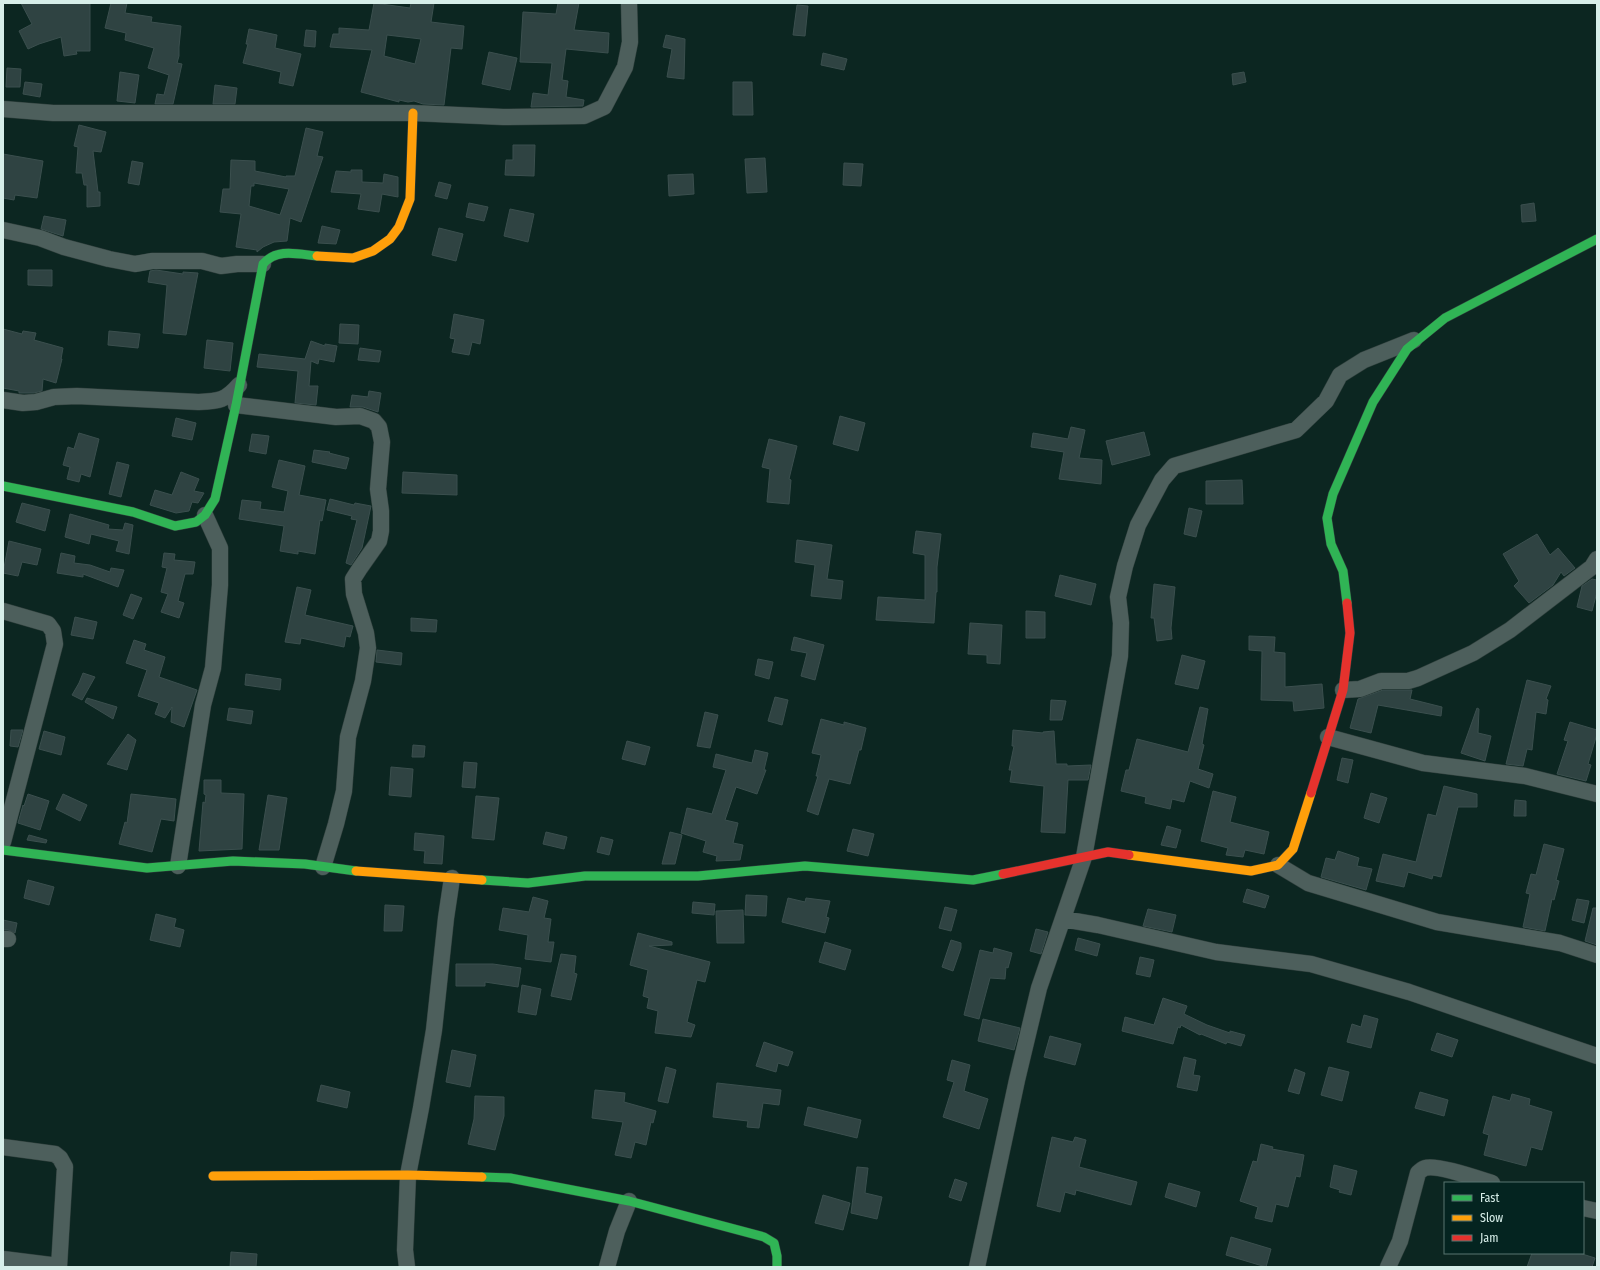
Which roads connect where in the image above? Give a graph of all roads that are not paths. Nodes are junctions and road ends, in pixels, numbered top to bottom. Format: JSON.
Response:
{"nodes":[{"id":1,"x":629,"y":3,"type":"edge"},
{"id":2,"x":3,"y":109,"type":"edge"},
{"id":3,"x":413,"y":113,"type":"junction"},
{"id":4,"x":3,"y":230,"type":"edge"},
{"id":5,"x":1597,"y":239,"type":"edge"},
{"id":6,"x":263,"y":264,"type":"junction"},
{"id":7,"x":1420,"y":338,"type":"junction"},
{"id":8,"x":239,"y":385,"type":"junction"},
{"id":9,"x":3,"y":400,"type":"edge"},
{"id":10,"x":236,"y":405,"type":"junction"},
{"id":11,"x":4,"y":490,"type":"edge"},
{"id":12,"x":205,"y":515,"type":"junction"},
{"id":13,"x":1597,"y":559,"type":"edge"},
{"id":14,"x":3,"y":611,"type":"edge"},
{"id":15,"x":1343,"y":690,"type":"junction"},
{"id":16,"x":1328,"y":737,"type":"junction"},
{"id":17,"x":1597,"y":794,"type":"edge"},
{"id":18,"x":3,"y":842,"type":"edge"},
{"id":19,"x":3,"y":850,"type":"edge"},
{"id":20,"x":1084,"y":857,"type":"junction"},
{"id":21,"x":1278,"y":865,"type":"junction"},
{"id":22,"x":178,"y":866,"type":"junction"},
{"id":23,"x":323,"y":867,"type":"junction"},
{"id":24,"x":452,"y":878,"type":"junction"},
{"id":25,"x":1063,"y":919,"type":"junction"},
{"id":26,"x":1597,"y":954,"type":"edge"},
{"id":27,"x":1597,"y":1056,"type":"edge"},
{"id":28,"x":3,"y":1147,"type":"edge"},
{"id":29,"x":408,"y":1175,"type":"junction"},
{"id":30,"x":213,"y":1176,"type":"dead end"},
{"id":31,"x":1489,"y":1182,"type":"edge"},
{"id":32,"x":629,"y":1201,"type":"junction"},
{"id":33,"x":1584,"y":1208,"type":"edge"},
{"id":34,"x":1597,"y":1210,"type":"edge"},
{"id":35,"x":3,"y":1259,"type":"edge"},
{"id":36,"x":59,"y":1267,"type":"edge"},
{"id":37,"x":407,"y":1267,"type":"edge"},
{"id":38,"x":607,"y":1267,"type":"edge"},
{"id":39,"x":777,"y":1267,"type":"edge"},
{"id":40,"x":977,"y":1267,"type":"edge"},
{"id":41,"x":1388,"y":1267,"type":"edge"}],
"edges":[{"from":1,"to":3,"type":"street"},
{"from":2,"to":3,"type":"street"},
{"from":3,"to":6,"type":"street"},
{"from":4,"to":6,"type":"street"},
{"from":5,"to":7,"type":"street"},
{"from":6,"to":8,"type":"street"},
{"from":7,"to":15,"type":"street"},
{"from":7,"to":20,"type":"street"},
{"from":8,"to":9,"type":"street"},
{"from":8,"to":10,"type":"street"},
{"from":10,"to":12,"type":"street"},
{"from":10,"to":23,"type":"street"},
{"from":11,"to":12,"type":"street"},
{"from":12,"to":22,"type":"street"},
{"from":13,"to":15,"type":"street"},
{"from":14,"to":18,"type":"street"},
{"from":15,"to":16,"type":"street"},
{"from":16,"to":17,"type":"street"},
{"from":16,"to":21,"type":"street"},
{"from":19,"to":22,"type":"street"},
{"from":20,"to":21,"type":"street"},
{"from":20,"to":24,"type":"street"},
{"from":20,"to":25,"type":"street"},
{"from":21,"to":26,"type":"street"},
{"from":22,"to":23,"type":"street"},
{"from":23,"to":24,"type":"street"},
{"from":24,"to":29,"type":"street"},
{"from":25,"to":27,"type":"street"},
{"from":25,"to":40,"type":"street"},
{"from":28,"to":36,"type":"street"},
{"from":29,"to":30,"type":"street"},
{"from":29,"to":32,"type":"street"},
{"from":29,"to":37,"type":"street"},
{"from":31,"to":41,"type":"street"},
{"from":32,"to":38,"type":"street"},
{"from":32,"to":39,"type":"street"},
{"from":33,"to":34,"type":"street"},
{"from":35,"to":36,"type":"street"}]}
